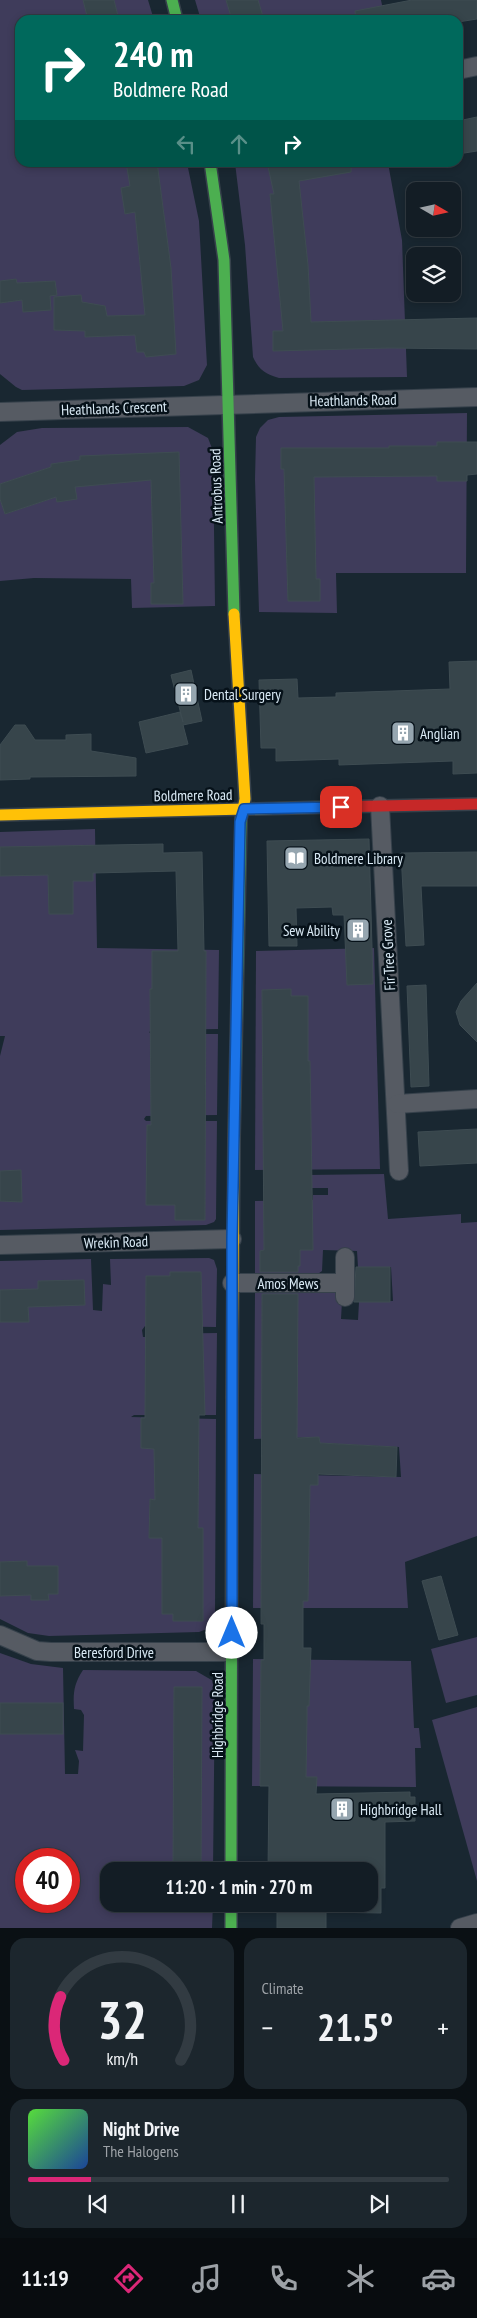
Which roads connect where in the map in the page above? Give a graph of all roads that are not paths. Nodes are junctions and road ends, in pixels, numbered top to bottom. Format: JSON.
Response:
{"nodes":[{"id":1,"x":172,"y":0,"type":"edge"},
{"id":2,"x":176,"y":15,"type":"edge"},
{"id":3,"x":477,"y":66,"type":"edge"},
{"id":4,"x":463,"y":69,"type":"edge"},
{"id":5,"x":211,"y":167,"type":"edge"},
{"id":6,"x":477,"y":397,"type":"edge"},
{"id":7,"x":229,"y":404,"type":"junction"},
{"id":8,"x":0,"y":412,"type":"edge"},
{"id":9,"x":477,"y":804,"type":"edge"},
{"id":10,"x":380,"y":806,"type":"junction"},
{"id":11,"x":244,"y":809,"type":"junction"},
{"id":12,"x":0,"y":815,"type":"edge"},
{"id":13,"x":477,"y":1099,"type":"edge"},
{"id":14,"x":397,"y":1104,"type":"junction"},
{"id":15,"x":399,"y":1171,"type":"dead end"},
{"id":16,"x":232,"y":1239,"type":"junction"},
{"id":17,"x":0,"y":1246,"type":"edge"},
{"id":18,"x":345,"y":1257,"type":"dead end"},
{"id":19,"x":232,"y":1283,"type":"junction"},
{"id":20,"x":0,"y":1635,"type":"edge"},
{"id":21,"x":232,"y":1652,"type":"junction"},
{"id":22,"x":232,"y":1862,"type":"edge"},
{"id":23,"x":232,"y":1912,"type":"edge"},
{"id":24,"x":477,"y":1923,"type":"edge"},
{"id":25,"x":232,"y":1928,"type":"edge"},
{"id":26,"x":460,"y":1928,"type":"edge"}],
"edges":[{"from":1,"to":2,"type":"street"},
{"from":3,"to":4,"type":"street"},
{"from":5,"to":7,"type":"street","name":"Antrobus Road"},
{"from":6,"to":7,"type":"street","name":"Heathlands Road"},
{"from":7,"to":8,"type":"street","name":"Heathlands Crescent"},
{"from":7,"to":11,"type":"street","name":"Antrobus Road"},
{"from":9,"to":10,"type":"street","name":"Boldmere Road"},
{"from":10,"to":11,"type":"street","name":"Boldmere Road"},
{"from":10,"to":14,"type":"street","name":"Fir Tree Grove"},
{"from":11,"to":12,"type":"street","name":"Boldmere Road"},
{"from":11,"to":16,"type":"street","name":"Highbridge Road"},
{"from":13,"to":14,"type":"street"},
{"from":14,"to":15,"type":"street","name":"Fir Tree Grove"},
{"from":16,"to":17,"type":"street","name":"Wrekin Road"},
{"from":16,"to":19,"type":"street","name":"Highbridge Road"},
{"from":18,"to":19,"type":"street","name":"Amos Mews"},
{"from":19,"to":21,"type":"street","name":"Highbridge Road"},
{"from":20,"to":21,"type":"street","name":"Beresford Drive"},
{"from":21,"to":22,"type":"street","name":"Highbridge Road"},
{"from":23,"to":25,"type":"street"},
{"from":24,"to":26,"type":"street"}]}
